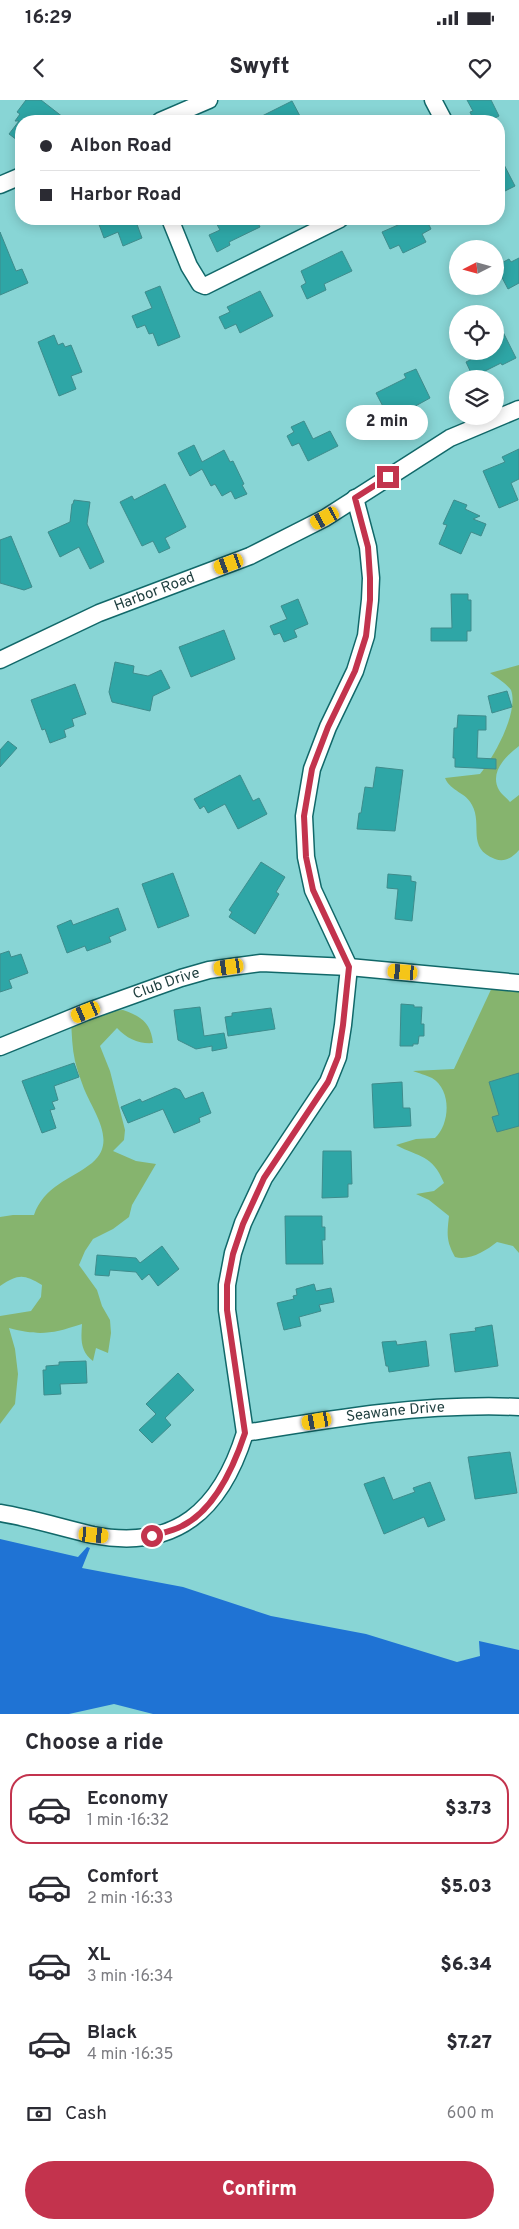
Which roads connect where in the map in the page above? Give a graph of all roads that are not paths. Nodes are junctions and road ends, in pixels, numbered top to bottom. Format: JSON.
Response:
{"nodes":[{"id":1,"x":209,"y":100,"type":"edge"},
{"id":2,"x":433,"y":100,"type":"edge"},
{"id":3,"x":174,"y":115,"type":"edge"},
{"id":4,"x":441,"y":115,"type":"edge"},
{"id":5,"x":15,"y":179,"type":"edge"},
{"id":6,"x":0,"y":185,"type":"edge"},
{"id":7,"x":172,"y":225,"type":"edge"},
{"id":8,"x":328,"y":225,"type":"edge"},
{"id":9,"x":519,"y":409,"type":"edge"},
{"id":10,"x":355,"y":498,"type":"junction"},
{"id":11,"x":0,"y":660,"type":"edge"},
{"id":12,"x":349,"y":967,"type":"junction"},
{"id":13,"x":519,"y":983,"type":"edge"},
{"id":14,"x":0,"y":1047,"type":"edge"},
{"id":15,"x":519,"y":1407,"type":"edge"},
{"id":16,"x":245,"y":1433,"type":"junction"},
{"id":17,"x":0,"y":1513,"type":"edge"}],
"edges":[{"from":1,"to":3,"type":"street"},
{"from":2,"to":4,"type":"street"},
{"from":5,"to":6,"type":"street"},
{"from":7,"to":8,"type":"street"},
{"from":9,"to":10,"type":"street","name":"Harbor Road"},
{"from":10,"to":11,"type":"street","name":"Harbor Road"},
{"from":10,"to":12,"type":"street"},
{"from":12,"to":13,"type":"street","name":"Club Drive"},
{"from":12,"to":14,"type":"street","name":"Club Drive"},
{"from":12,"to":16,"type":"street"},
{"from":15,"to":16,"type":"street","name":"Seawane Drive"},
{"from":16,"to":17,"type":"street"}]}
